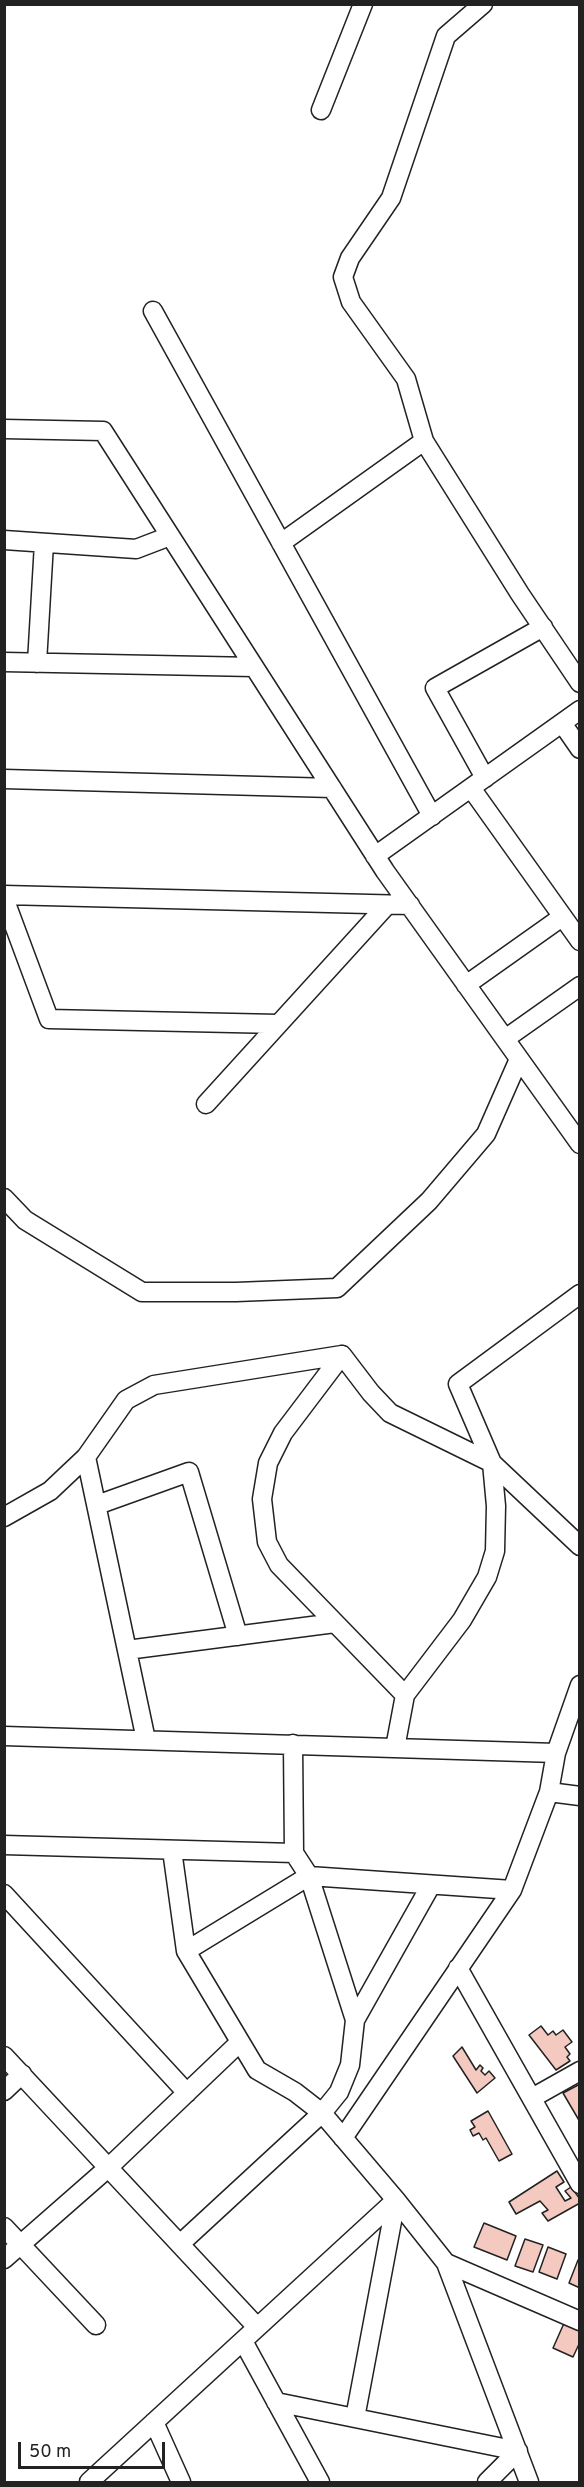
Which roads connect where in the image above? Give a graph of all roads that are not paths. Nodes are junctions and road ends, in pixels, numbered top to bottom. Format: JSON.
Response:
{"nodes":[{"id":1,"x":363,"y":4,"type":"edge"},
{"id":2,"x":483,"y":5,"type":"edge"},
{"id":3,"x":321,"y":110,"type":"dead end"},
{"id":4,"x":153,"y":311,"type":"dead end"},
{"id":5,"x":4,"y":429,"type":"edge"},
{"id":6,"x":424,"y":441,"type":"junction"},
{"id":7,"x":170,"y":536,"type":"junction"},
{"id":8,"x":4,"y":540,"type":"edge"},
{"id":9,"x":44,"y":543,"type":"junction"},
{"id":10,"x":281,"y":543,"type":"junction"},
{"id":11,"x":543,"y":627,"type":"junction"},
{"id":12,"x":4,"y":662,"type":"edge"},
{"id":13,"x":37,"y":663,"type":"junction"},
{"id":14,"x":254,"y":667,"type":"junction"},
{"id":15,"x":579,"y":683,"type":"edge"},
{"id":16,"x":579,"y":711,"type":"edge"},
{"id":17,"x":562,"y":723,"type":"junction"},
{"id":18,"x":579,"y":749,"type":"edge"},
{"id":19,"x":4,"y":779,"type":"edge"},
{"id":20,"x":478,"y":783,"type":"junction"},
{"id":21,"x":332,"y":788,"type":"junction"},
{"id":22,"x":432,"y":816,"type":"junction"},
{"id":23,"x":375,"y":856,"type":"junction"},
{"id":24,"x":4,"y":896,"type":"edge"},
{"id":25,"x":387,"y":905,"type":"junction"},
{"id":26,"x":410,"y":905,"type":"junction"},
{"id":27,"x":562,"y":917,"type":"junction"},
{"id":28,"x":579,"y":941,"type":"edge"},
{"id":29,"x":466,"y":985,"type":"junction"},
{"id":30,"x":579,"y":986,"type":"edge"},
{"id":31,"x":278,"y":1024,"type":"junction"},
{"id":32,"x":504,"y":1039,"type":"junction"},
{"id":33,"x":519,"y":1059,"type":"junction"},
{"id":34,"x":206,"y":1104,"type":"dead end"},
{"id":35,"x":579,"y":1144,"type":"edge"},
{"id":36,"x":4,"y":1198,"type":"edge"},
{"id":37,"x":579,"y":1294,"type":"edge"},
{"id":38,"x":342,"y":1355,"type":"junction"},
{"id":39,"x":86,"y":1457,"type":"junction"},
{"id":40,"x":492,"y":1463,"type":"junction"},
{"id":41,"x":96,"y":1505,"type":"junction"},
{"id":42,"x":4,"y":1517,"type":"edge"},
{"id":43,"x":579,"y":1546,"type":"edge"},
{"id":44,"x":335,"y":1623,"type":"junction"},
{"id":45,"x":238,"y":1636,"type":"junction"},
{"id":46,"x":127,"y":1650,"type":"junction"},
{"id":47,"x":579,"y":1684,"type":"edge"},
{"id":48,"x":405,"y":1695,"type":"junction"},
{"id":49,"x":4,"y":1736,"type":"edge"},
{"id":50,"x":146,"y":1740,"type":"junction"},
{"id":51,"x":293,"y":1744,"type":"junction"},
{"id":52,"x":395,"y":1748,"type":"junction"},
{"id":53,"x":556,"y":1753,"type":"junction"},
{"id":54,"x":549,"y":1792,"type":"junction"},
{"id":55,"x":579,"y":1796,"type":"edge"},
{"id":56,"x":4,"y":1845,"type":"edge"},
{"id":57,"x":172,"y":1850,"type":"junction"},
{"id":58,"x":294,"y":1854,"type":"junction"},
{"id":59,"x":309,"y":1876,"type":"junction"},
{"id":60,"x":431,"y":1885,"type":"junction"},
{"id":61,"x":512,"y":1890,"type":"junction"},
{"id":62,"x":4,"y":1894,"type":"edge"},
{"id":63,"x":186,"y":1951,"type":"junction"},
{"id":64,"x":458,"y":1968,"type":"junction"},
{"id":65,"x":355,"y":2020,"type":"junction"},
{"id":66,"x":240,"y":2042,"type":"junction"},
{"id":67,"x":4,"y":2056,"type":"edge"},
{"id":68,"x":579,"y":2070,"type":"edge"},
{"id":69,"x":22,"y":2074,"type":"junction"},
{"id":70,"x":4,"y":2091,"type":"edge"},
{"id":71,"x":188,"y":2093,"type":"junction"},
{"id":72,"x":532,"y":2098,"type":"junction"},
{"id":73,"x":322,"y":2113,"type":"junction"},
{"id":74,"x":344,"y":2138,"type":"junction"},
{"id":75,"x":109,"y":2167,"type":"junction"},
{"id":76,"x":579,"y":2184,"type":"edge"},
{"id":77,"x":396,"y":2200,"type":"junction"},
{"id":78,"x":4,"y":2227,"type":"edge"},
{"id":79,"x":180,"y":2244,"type":"junction"},
{"id":80,"x":21,"y":2245,"type":"junction"},
{"id":81,"x":4,"y":2259,"type":"edge"},
{"id":82,"x":446,"y":2264,"type":"junction"},
{"id":83,"x":579,"y":2320,"type":"edge"},
{"id":84,"x":96,"y":2325,"type":"dead end"},
{"id":85,"x":257,"y":2327,"type":"junction"},
{"id":86,"x":243,"y":2341,"type":"junction"},
{"id":87,"x":276,"y":2402,"type":"junction"},
{"id":88,"x":355,"y":2418,"type":"junction"},
{"id":89,"x":154,"y":2422,"type":"junction"},
{"id":90,"x":518,"y":2451,"type":"junction"},
{"id":91,"x":89,"y":2482,"type":"edge"},
{"id":92,"x":182,"y":2482,"type":"edge"},
{"id":93,"x":320,"y":2482,"type":"edge"},
{"id":94,"x":487,"y":2482,"type":"edge"},
{"id":95,"x":530,"y":2482,"type":"edge"}],
"edges":[{"from":1,"to":3,"type":"street"},
{"from":2,"to":6,"type":"street"},
{"from":4,"to":10,"type":"street"},
{"from":5,"to":7,"type":"street"},
{"from":6,"to":10,"type":"street"},
{"from":6,"to":11,"type":"street"},
{"from":7,"to":9,"type":"street"},
{"from":7,"to":14,"type":"street"},
{"from":8,"to":9,"type":"street"},
{"from":9,"to":13,"type":"street"},
{"from":10,"to":22,"type":"street"},
{"from":11,"to":15,"type":"street"},
{"from":11,"to":20,"type":"street"},
{"from":12,"to":13,"type":"street"},
{"from":13,"to":14,"type":"street"},
{"from":14,"to":21,"type":"street"},
{"from":16,"to":17,"type":"street"},
{"from":17,"to":18,"type":"street"},
{"from":17,"to":20,"type":"street"},
{"from":19,"to":21,"type":"street"},
{"from":20,"to":22,"type":"street"},
{"from":20,"to":27,"type":"street"},
{"from":21,"to":23,"type":"street"},
{"from":22,"to":23,"type":"street"},
{"from":23,"to":26,"type":"street"},
{"from":24,"to":25,"type":"street"},
{"from":24,"to":31,"type":"street"},
{"from":25,"to":26,"type":"street"},
{"from":25,"to":31,"type":"street"},
{"from":26,"to":29,"type":"street"},
{"from":27,"to":28,"type":"street"},
{"from":27,"to":29,"type":"street"},
{"from":29,"to":32,"type":"street"},
{"from":30,"to":32,"type":"street"},
{"from":31,"to":34,"type":"street"},
{"from":32,"to":33,"type":"street"},
{"from":33,"to":35,"type":"street"},
{"from":33,"to":36,"type":"street"},
{"from":37,"to":40,"type":"street"},
{"from":38,"to":39,"type":"street"},
{"from":38,"to":40,"type":"street"},
{"from":38,"to":44,"type":"street"},
{"from":39,"to":41,"type":"street"},
{"from":39,"to":42,"type":"street"},
{"from":40,"to":43,"type":"street"},
{"from":40,"to":48,"type":"street"},
{"from":41,"to":45,"type":"street"},
{"from":41,"to":46,"type":"street"},
{"from":44,"to":45,"type":"street"},
{"from":44,"to":48,"type":"street"},
{"from":45,"to":46,"type":"street"},
{"from":46,"to":50,"type":"street"},
{"from":47,"to":53,"type":"street"},
{"from":48,"to":52,"type":"street"},
{"from":49,"to":50,"type":"street"},
{"from":50,"to":51,"type":"street"},
{"from":51,"to":52,"type":"street"},
{"from":51,"to":58,"type":"street"},
{"from":52,"to":53,"type":"street"},
{"from":53,"to":54,"type":"street"},
{"from":54,"to":55,"type":"street"},
{"from":54,"to":61,"type":"street"},
{"from":56,"to":57,"type":"street"},
{"from":57,"to":58,"type":"street"},
{"from":57,"to":63,"type":"street"},
{"from":58,"to":59,"type":"street"},
{"from":59,"to":60,"type":"street"},
{"from":59,"to":63,"type":"street"},
{"from":59,"to":65,"type":"street"},
{"from":60,"to":61,"type":"street"},
{"from":60,"to":65,"type":"street"},
{"from":61,"to":64,"type":"street"},
{"from":62,"to":71,"type":"street"},
{"from":63,"to":66,"type":"street"},
{"from":64,"to":72,"type":"street"},
{"from":64,"to":74,"type":"street"},
{"from":65,"to":73,"type":"street"},
{"from":66,"to":71,"type":"street"},
{"from":66,"to":73,"type":"street"},
{"from":67,"to":69,"type":"street"},
{"from":68,"to":72,"type":"street"},
{"from":69,"to":70,"type":"street"},
{"from":69,"to":75,"type":"street"},
{"from":71,"to":75,"type":"street"},
{"from":72,"to":76,"type":"street"},
{"from":73,"to":74,"type":"street"},
{"from":73,"to":79,"type":"street"},
{"from":74,"to":77,"type":"street"},
{"from":75,"to":79,"type":"street"},
{"from":75,"to":80,"type":"street"},
{"from":77,"to":82,"type":"street"},
{"from":77,"to":85,"type":"street"},
{"from":77,"to":88,"type":"street"},
{"from":78,"to":80,"type":"street"},
{"from":79,"to":85,"type":"street"},
{"from":80,"to":81,"type":"street"},
{"from":80,"to":84,"type":"street"},
{"from":82,"to":83,"type":"street"},
{"from":82,"to":90,"type":"street"},
{"from":85,"to":86,"type":"street"},
{"from":86,"to":87,"type":"street"},
{"from":86,"to":89,"type":"street"},
{"from":87,"to":88,"type":"street"},
{"from":87,"to":93,"type":"street"},
{"from":88,"to":90,"type":"street"},
{"from":89,"to":91,"type":"street"},
{"from":89,"to":92,"type":"street"},
{"from":90,"to":94,"type":"street"},
{"from":90,"to":95,"type":"street"}]}
